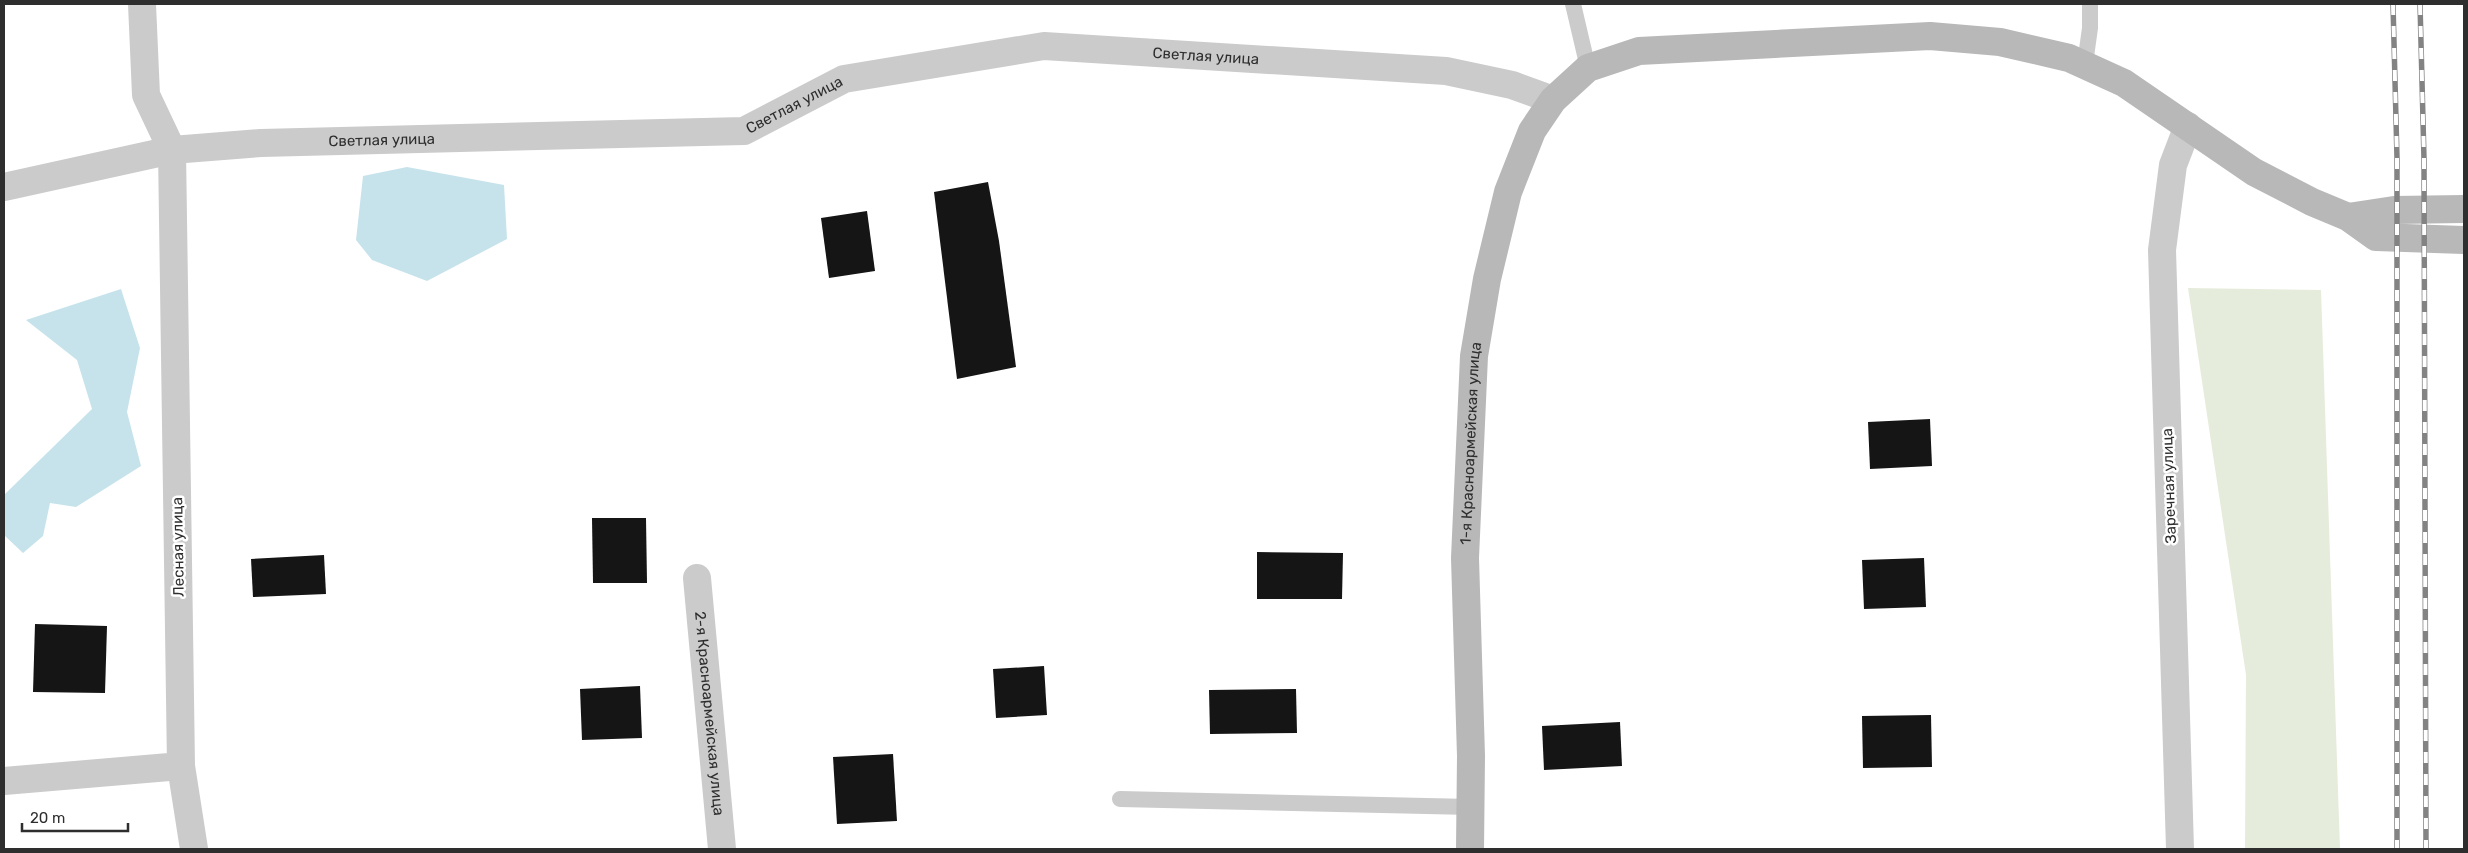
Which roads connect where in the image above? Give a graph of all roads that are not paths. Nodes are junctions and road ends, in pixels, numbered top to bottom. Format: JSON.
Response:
{"nodes":[{"id":1,"x":142,"y":4,"type":"edge"},
{"id":2,"x":1574,"y":4,"type":"edge"},
{"id":3,"x":2090,"y":4,"type":"edge"},
{"id":4,"x":2084,"y":64,"type":"junction"},
{"id":5,"x":1588,"y":68,"type":"junction"},
{"id":6,"x":1553,"y":100,"type":"junction"},
{"id":7,"x":2188,"y":126,"type":"junction"},
{"id":8,"x":172,"y":150,"type":"junction"},
{"id":9,"x":4,"y":186,"type":"edge"},
{"id":10,"x":2464,"y":210,"type":"edge"},
{"id":11,"x":2348,"y":217,"type":"junction"},
{"id":12,"x":2464,"y":240,"type":"edge"},
{"id":13,"x":696,"y":578,"type":"dead end"},
{"id":14,"x":181,"y":766,"type":"junction"},
{"id":15,"x":4,"y":781,"type":"edge"},
{"id":16,"x":1120,"y":799,"type":"dead end"},
{"id":17,"x":1471,"y":807,"type":"junction"},
{"id":18,"x":194,"y":849,"type":"edge"},
{"id":19,"x":722,"y":849,"type":"edge"},
{"id":20,"x":1470,"y":849,"type":"edge"},
{"id":21,"x":2180,"y":849,"type":"edge"}],
"edges":[{"from":1,"to":8,"type":"street"},
{"from":2,"to":5,"type":"lane"},
{"from":3,"to":4,"type":"lane"},
{"from":4,"to":5,"type":"street"},
{"from":4,"to":7,"type":"street"},
{"from":5,"to":6,"type":"street","name":"1-я Красноармейская улица"},
{"from":6,"to":8,"type":"street","name":"Светлая улица"},
{"from":6,"to":17,"type":"street","name":"1-я Красноармейская улица"},
{"from":7,"to":11,"type":"street"},
{"from":7,"to":21,"type":"street","name":"Заречная улица"},
{"from":8,"to":9,"type":"street","name":"Светлая улица"},
{"from":8,"to":14,"type":"street","name":"Лесная улица"},
{"from":10,"to":11,"type":"street"},
{"from":11,"to":12,"type":"street"},
{"from":13,"to":19,"type":"street","name":"2-я Красноармейская улица"},
{"from":14,"to":15,"type":"street"},
{"from":14,"to":18,"type":"street","name":"Лесная улица"},
{"from":16,"to":17,"type":"lane"},
{"from":17,"to":20,"type":"street","name":"1-я Красноармейская улица"}]}
